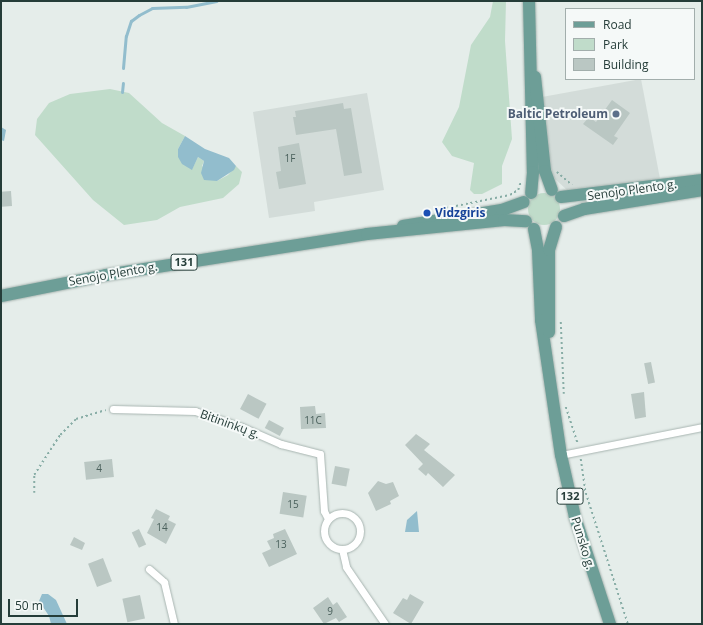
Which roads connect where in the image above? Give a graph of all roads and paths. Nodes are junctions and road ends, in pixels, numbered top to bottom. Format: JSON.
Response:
{"nodes":[{"id":1,"x":529,"y":1,"type":"edge"},
{"id":2,"x":539,"y":172,"type":"junction"},
{"id":3,"x":702,"y":180,"type":"edge"},
{"id":4,"x":702,"y":190,"type":"edge"},
{"id":5,"x":581,"y":193,"type":"junction"},
{"id":6,"x":557,"y":194,"type":"junction"},
{"id":7,"x":528,"y":197,"type":"junction"},
{"id":8,"x":440,"y":210,"type":"dead end"},
{"id":9,"x":564,"y":216,"type":"junction"},
{"id":10,"x":530,"y":225,"type":"junction"},
{"id":11,"x":556,"y":227,"type":"junction"},
{"id":12,"x":367,"y":234,"type":"junction"},
{"id":13,"x":1,"y":296,"type":"edge"},
{"id":14,"x":560,"y":318,"type":"dead end"},
{"id":15,"x":548,"y":365,"type":"junction"},
{"id":16,"x":113,"y":409,"type":"joint"},
{"id":17,"x":702,"y":427,"type":"edge"},
{"id":18,"x":579,"y":451,"type":"junction"},
{"id":19,"x":561,"y":455,"type":"junction"},
{"id":20,"x":34,"y":493,"type":"dead end"},
{"id":21,"x":328,"y":520,"type":"junction"},
{"id":22,"x":342,"y":549,"type":"junction"},
{"id":23,"x":149,"y":569,"type":"dead end"},
{"id":24,"x":174,"y":624,"type":"edge"},
{"id":25,"x":385,"y":624,"type":"edge"},
{"id":26,"x":610,"y":624,"type":"edge"},
{"id":27,"x":628,"y":624,"type":"edge"}],
"edges":[{"from":1,"to":2,"type":"main road"},
{"from":2,"to":5,"type":"path"},
{"from":2,"to":6,"type":"main road"},
{"from":2,"to":7,"type":"main road"},
{"from":2,"to":8,"type":"path"},
{"from":3,"to":5,"type":"main road","name":"Senojo Plento g."},
{"from":4,"to":9,"type":"main road","name":"Senojo Plento g."},
{"from":5,"to":6,"type":"main road","name":"Senojo Plento g."},
{"from":6,"to":7,"type":"main road"},
{"from":6,"to":9,"type":"main road"},
{"from":7,"to":10,"type":"main road"},
{"from":7,"to":12,"type":"main road","name":"Senojo Plento g."},
{"from":9,"to":11,"type":"main road"},
{"from":10,"to":11,"type":"main road"},
{"from":10,"to":12,"type":"main road","name":"Senojo Plento g."},
{"from":10,"to":15,"type":"main road","name":"Punsko g."},
{"from":11,"to":15,"type":"main road","name":"Punsko g."},
{"from":12,"to":13,"type":"main road","name":"Senojo Plento g.","number":"131"},
{"from":14,"to":18,"type":"path"},
{"from":15,"to":19,"type":"main road","name":"Punsko g.","number":"132"},
{"from":16,"to":20,"type":"path"},
{"from":16,"to":21,"type":"street","name":"Bitininkų g."},
{"from":17,"to":18,"type":"street"},
{"from":18,"to":19,"type":"street"},
{"from":18,"to":27,"type":"path"},
{"from":19,"to":26,"type":"main road","name":"Punsko g.","number":"132"},
{"from":21,"to":22,"type":"street"},
{"from":21,"to":22,"type":"street"},
{"from":22,"to":25,"type":"street"},
{"from":23,"to":24,"type":"street"}]}
